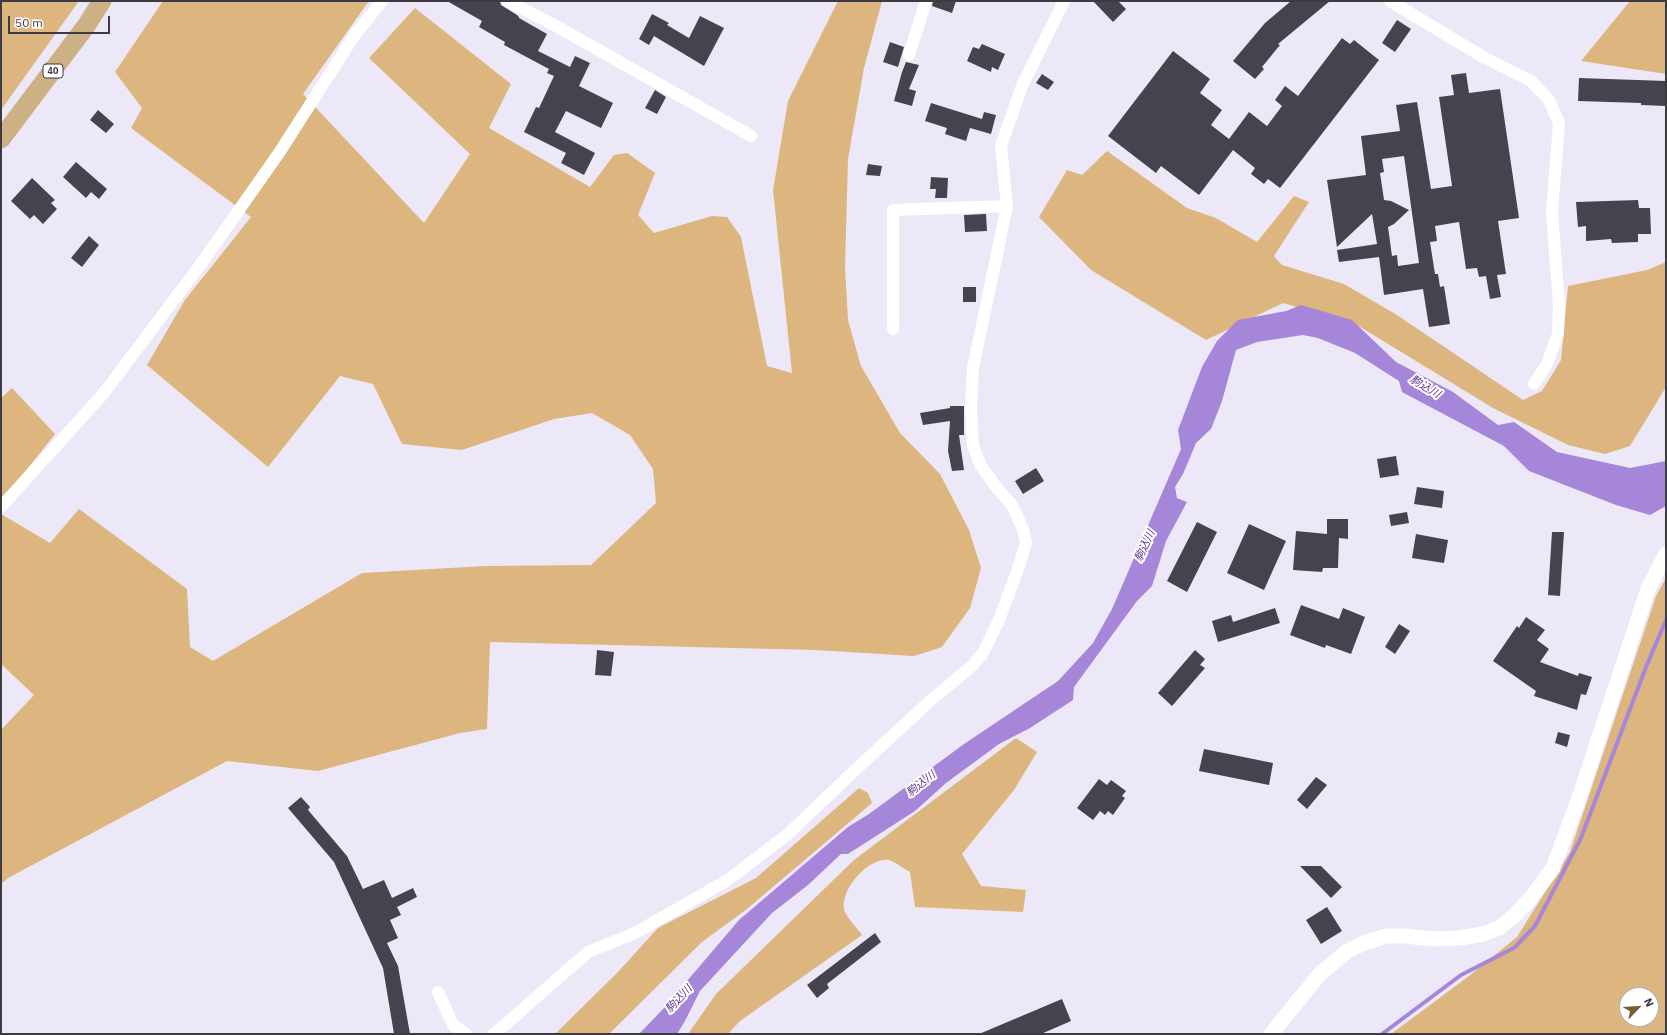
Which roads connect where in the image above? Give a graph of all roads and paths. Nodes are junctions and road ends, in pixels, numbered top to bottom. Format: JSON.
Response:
{"nodes":[{"id":1,"x":102,"y":1,"type":"edge"},
{"id":2,"x":382,"y":1,"type":"edge"},
{"id":3,"x":507,"y":1,"type":"edge"},
{"id":4,"x":926,"y":1,"type":"edge"},
{"id":5,"x":1064,"y":1,"type":"edge"},
{"id":6,"x":1390,"y":1,"type":"edge"},
{"id":7,"x":909,"y":55,"type":"dead end"},
{"id":8,"x":751,"y":136,"type":"dead end"},
{"id":9,"x":1,"y":139,"type":"edge"},
{"id":10,"x":1007,"y":206,"type":"junction"},
{"id":11,"x":893,"y":329,"type":"dead end"},
{"id":12,"x":1534,"y":384,"type":"dead end"},
{"id":13,"x":1,"y":507,"type":"edge"},
{"id":14,"x":1666,"y":554,"type":"edge"},
{"id":15,"x":438,"y":992,"type":"dead end"},
{"id":16,"x":466,"y":1034,"type":"edge"},
{"id":17,"x":493,"y":1034,"type":"edge"},
{"id":18,"x":1271,"y":1034,"type":"edge"}],
"edges":[{"from":1,"to":9,"type":"main road","number":"40"},
{"from":2,"to":13,"type":"street"},
{"from":3,"to":8,"type":"street"},
{"from":4,"to":7,"type":"street"},
{"from":5,"to":10,"type":"street"},
{"from":6,"to":12,"type":"street"},
{"from":10,"to":11,"type":"street"},
{"from":10,"to":17,"type":"street"},
{"from":14,"to":18,"type":"street"},
{"from":15,"to":16,"type":"street"}]}
